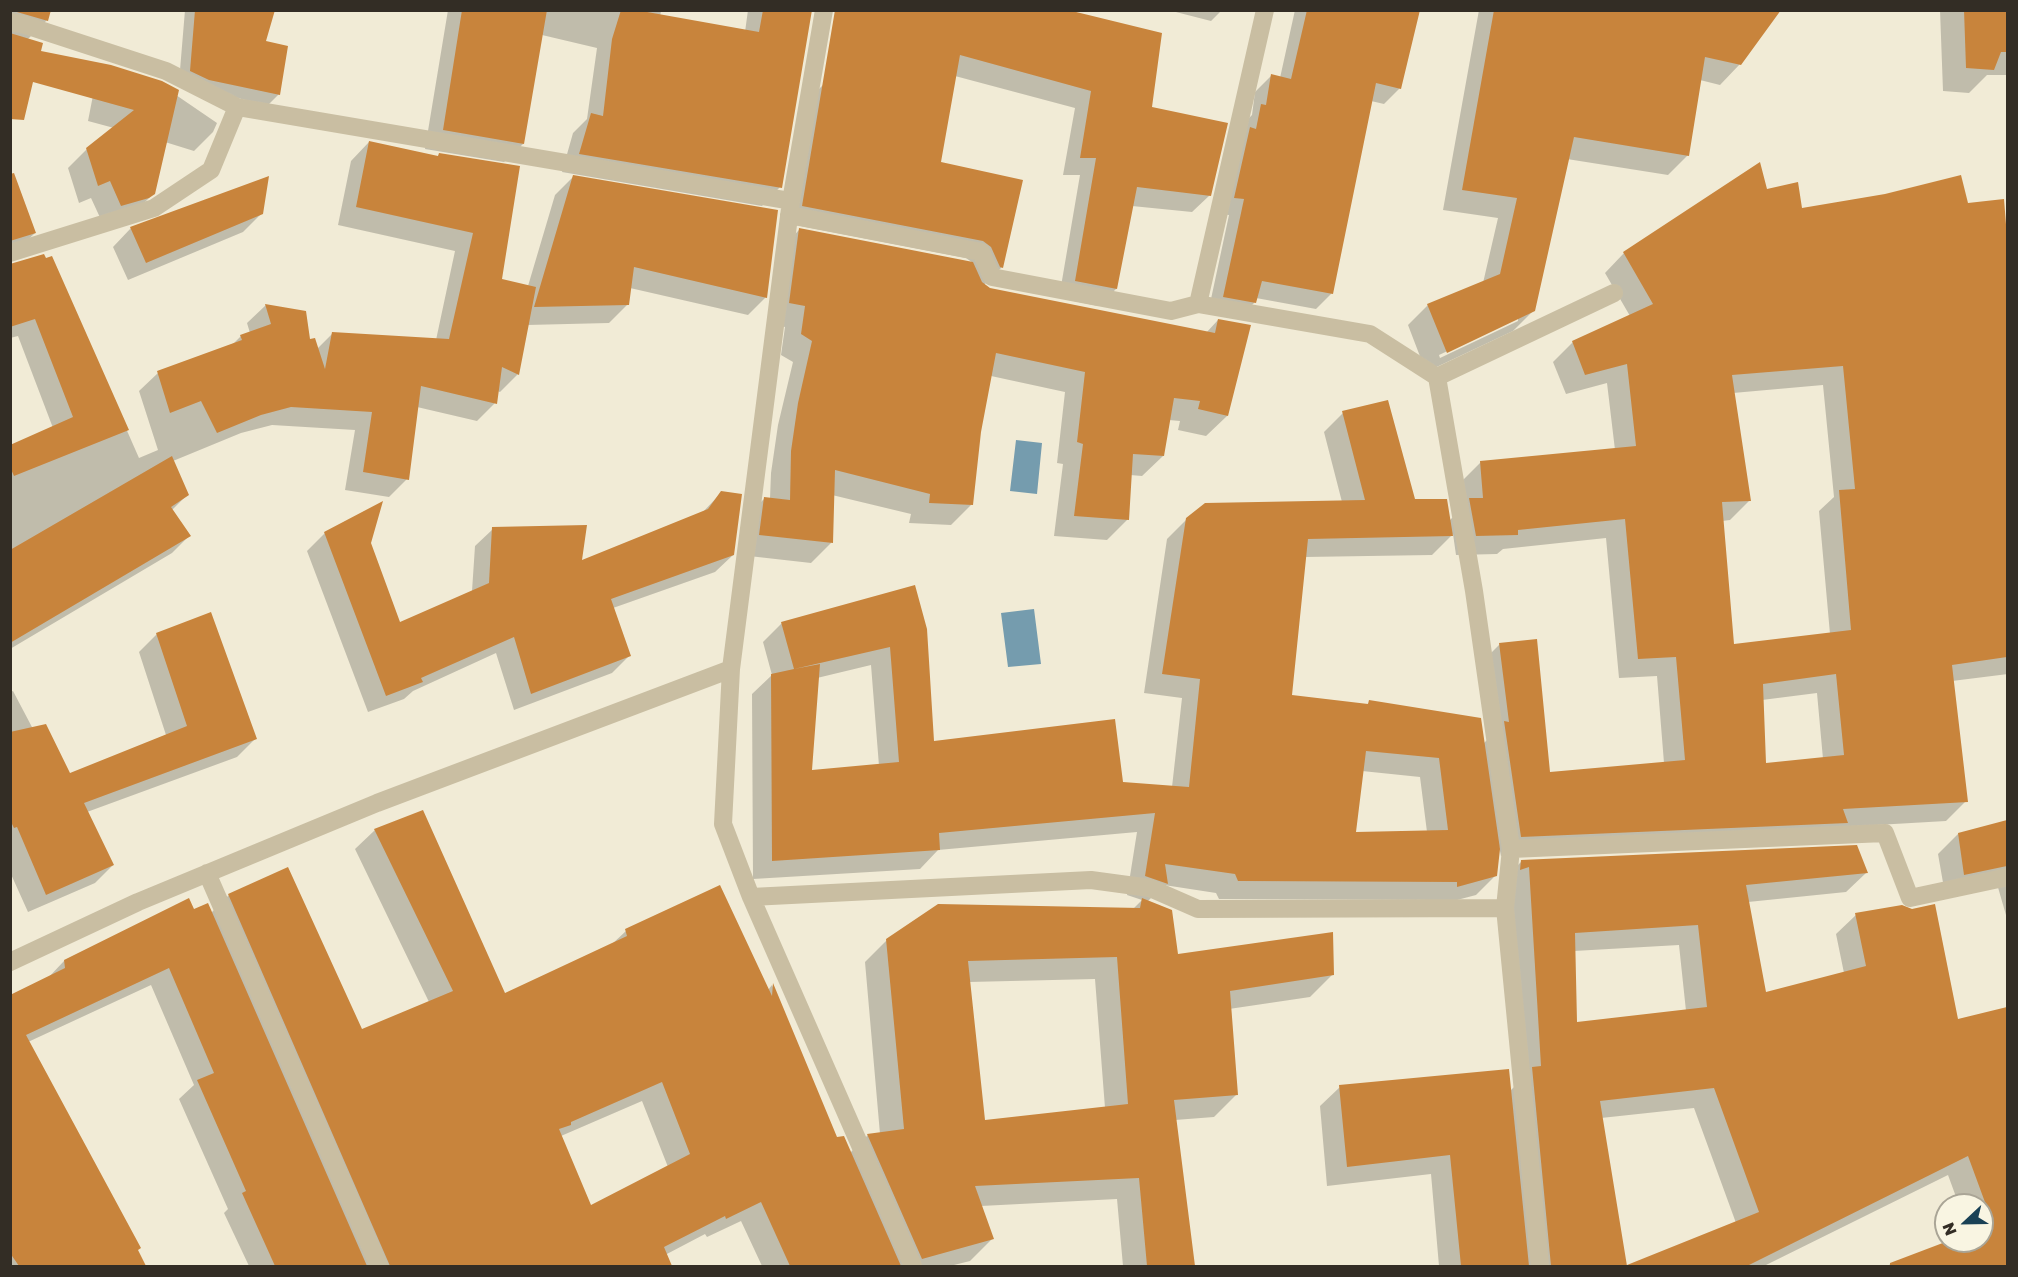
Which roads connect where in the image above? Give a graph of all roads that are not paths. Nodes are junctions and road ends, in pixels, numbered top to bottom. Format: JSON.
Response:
{"nodes":[{"id":1,"x":824,"y":10,"type":"edge"},
{"id":2,"x":1265,"y":10,"type":"edge"},
{"id":3,"x":10,"y":22,"type":"edge"},
{"id":4,"x":237,"y":107,"type":"junction"},
{"id":5,"x":790,"y":208,"type":"junction"},
{"id":6,"x":10,"y":253,"type":"edge"},
{"id":7,"x":1614,"y":293,"type":"dead end"},
{"id":8,"x":1198,"y":303,"type":"junction"},
{"id":9,"x":1437,"y":377,"type":"junction"},
{"id":10,"x":731,"y":669,"type":"junction"},
{"id":11,"x":1511,"y":849,"type":"junction"},
{"id":12,"x":207,"y":873,"type":"junction"},
{"id":13,"x":2007,"y":877,"type":"edge"},
{"id":14,"x":751,"y":897,"type":"junction"},
{"id":15,"x":1505,"y":908,"type":"junction"},
{"id":16,"x":10,"y":962,"type":"edge"},
{"id":17,"x":379,"y":1266,"type":"edge"},
{"id":18,"x":913,"y":1266,"type":"edge"},
{"id":19,"x":1540,"y":1266,"type":"edge"}],
"edges":[{"from":1,"to":5,"type":"street"},
{"from":2,"to":8,"type":"street"},
{"from":3,"to":4,"type":"street"},
{"from":4,"to":5,"type":"street"},
{"from":4,"to":6,"type":"street"},
{"from":5,"to":8,"type":"street"},
{"from":5,"to":10,"type":"street"},
{"from":7,"to":9,"type":"street"},
{"from":8,"to":9,"type":"street"},
{"from":9,"to":11,"type":"street"},
{"from":10,"to":12,"type":"street"},
{"from":10,"to":14,"type":"street"},
{"from":11,"to":13,"type":"street"},
{"from":11,"to":15,"type":"street"},
{"from":12,"to":16,"type":"street"},
{"from":12,"to":17,"type":"street"},
{"from":14,"to":15,"type":"street"},
{"from":14,"to":18,"type":"street"},
{"from":15,"to":19,"type":"street"}]}
